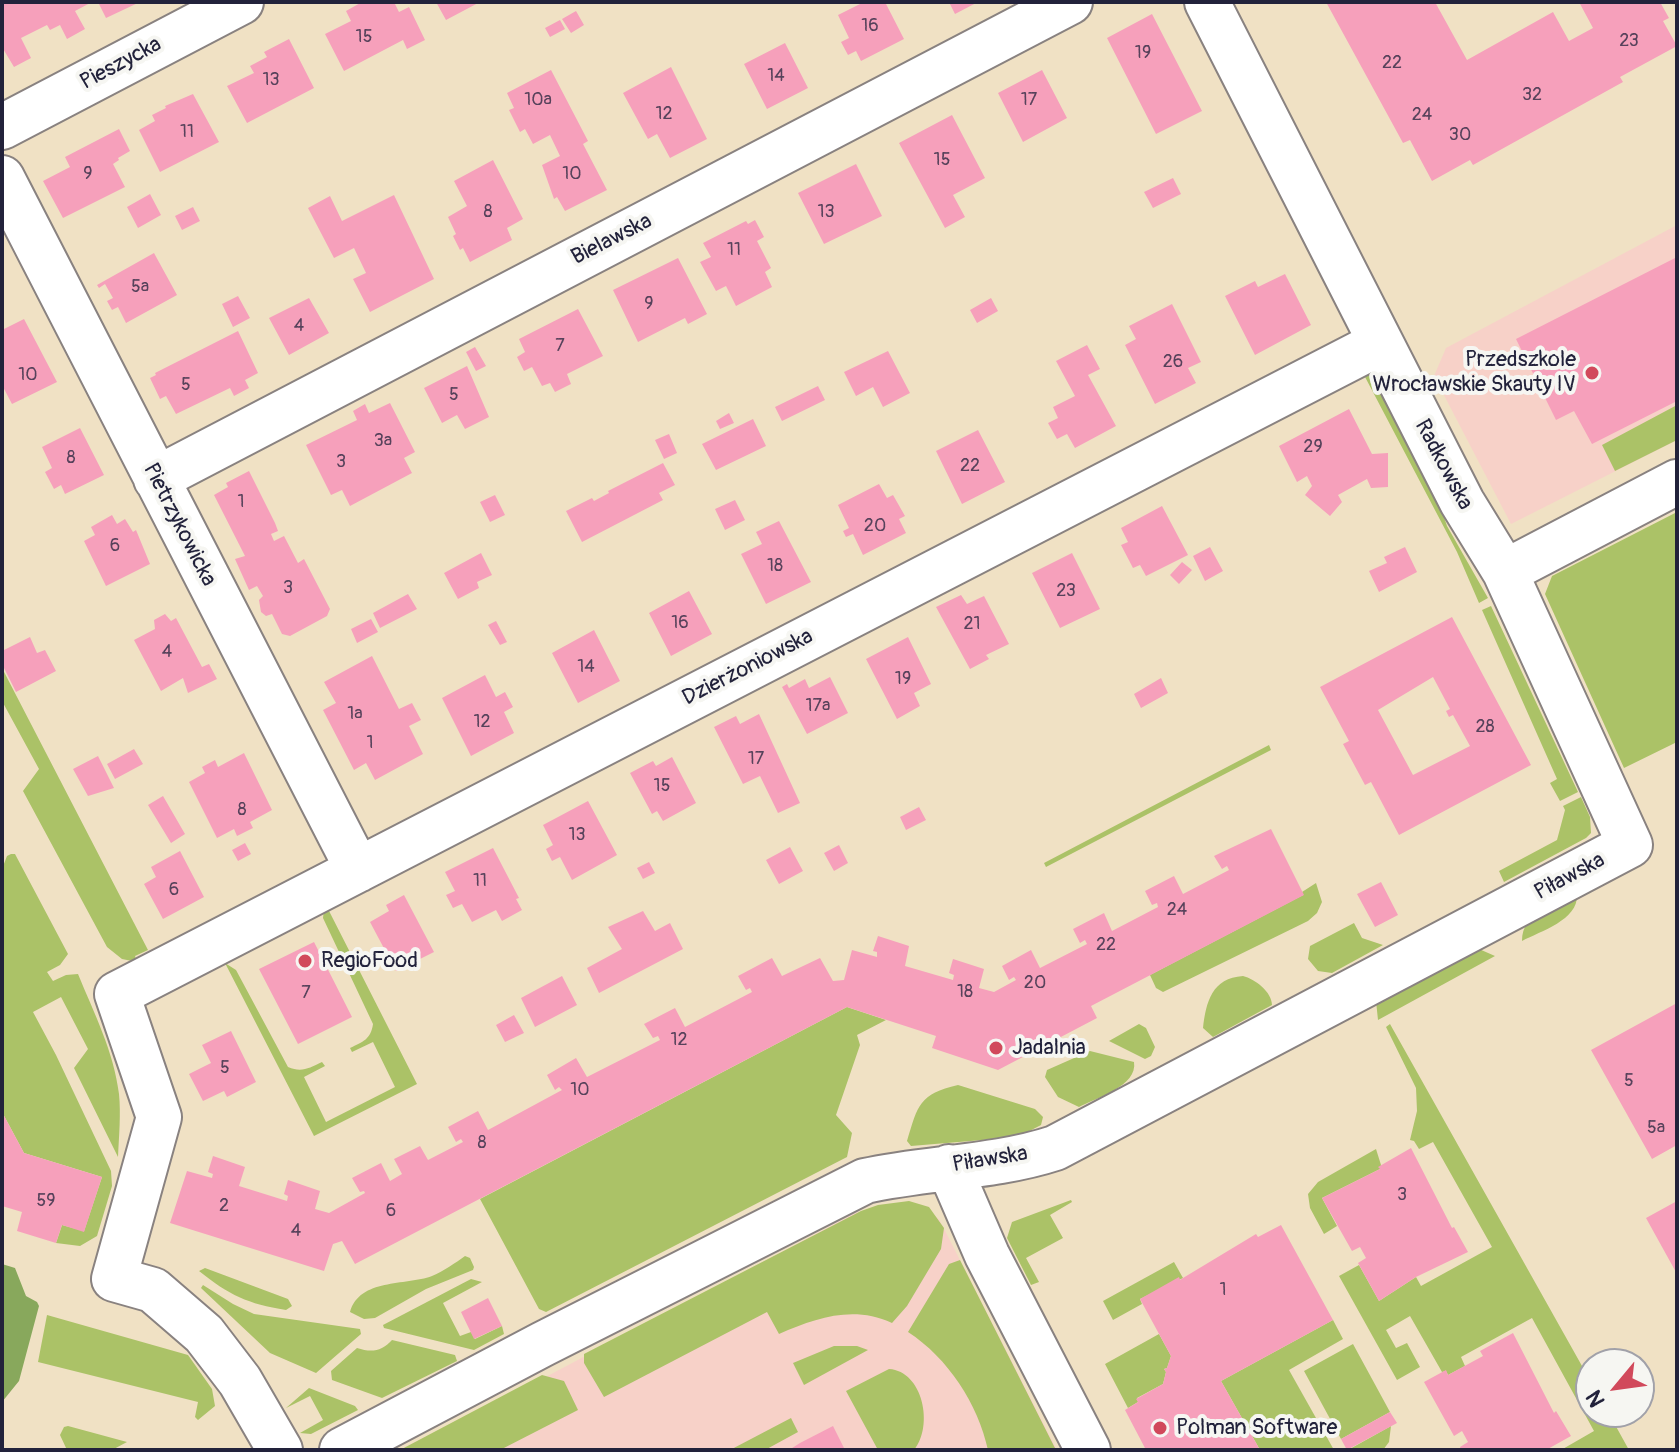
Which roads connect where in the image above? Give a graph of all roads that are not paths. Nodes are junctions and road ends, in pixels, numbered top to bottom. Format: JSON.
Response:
{"nodes":[{"id":1,"x":241,"y":2,"type":"edge"},
{"id":2,"x":1070,"y":2,"type":"edge"},
{"id":3,"x":1207,"y":2,"type":"edge"},
{"id":4,"x":2,"y":127,"type":"edge"},
{"id":5,"x":2,"y":178,"type":"edge"},
{"id":6,"x":1380,"y":343,"type":"junction"},
{"id":7,"x":156,"y":479,"type":"junction"},
{"id":8,"x":1677,"y":482,"type":"edge"},
{"id":9,"x":1505,"y":572,"type":"junction"},
{"id":10,"x":1630,"y":845,"type":"joint"},
{"id":11,"x":358,"y":870,"type":"junction"},
{"id":12,"x":949,"y":1167,"type":"junction"},
{"id":13,"x":280,"y":1450,"type":"edge"},
{"id":14,"x":342,"y":1450,"type":"edge"},
{"id":15,"x":1088,"y":1450,"type":"edge"}],
"edges":[{"from":1,"to":4,"type":"street","name":"Pieszycka"},
{"from":2,"to":7,"type":"street","name":"Bielawska"},
{"from":3,"to":6,"type":"street","name":"Radkowska"},
{"from":5,"to":7,"type":"street","name":"Pietrzykowicka"},
{"from":6,"to":9,"type":"street","name":"Radkowska"},
{"from":6,"to":11,"type":"street","name":"Dzierżoniowska"},
{"from":7,"to":11,"type":"street","name":"Pietrzykowicka"},
{"from":8,"to":9,"type":"street"},
{"from":9,"to":10,"type":"street","name":"Radkowska"},
{"from":10,"to":12,"type":"street","name":"Piławska"},
{"from":11,"to":13,"type":"street","name":"Dzierżoniowska"},
{"from":12,"to":14,"type":"street","name":"Piławska"},
{"from":12,"to":15,"type":"street"}]}
